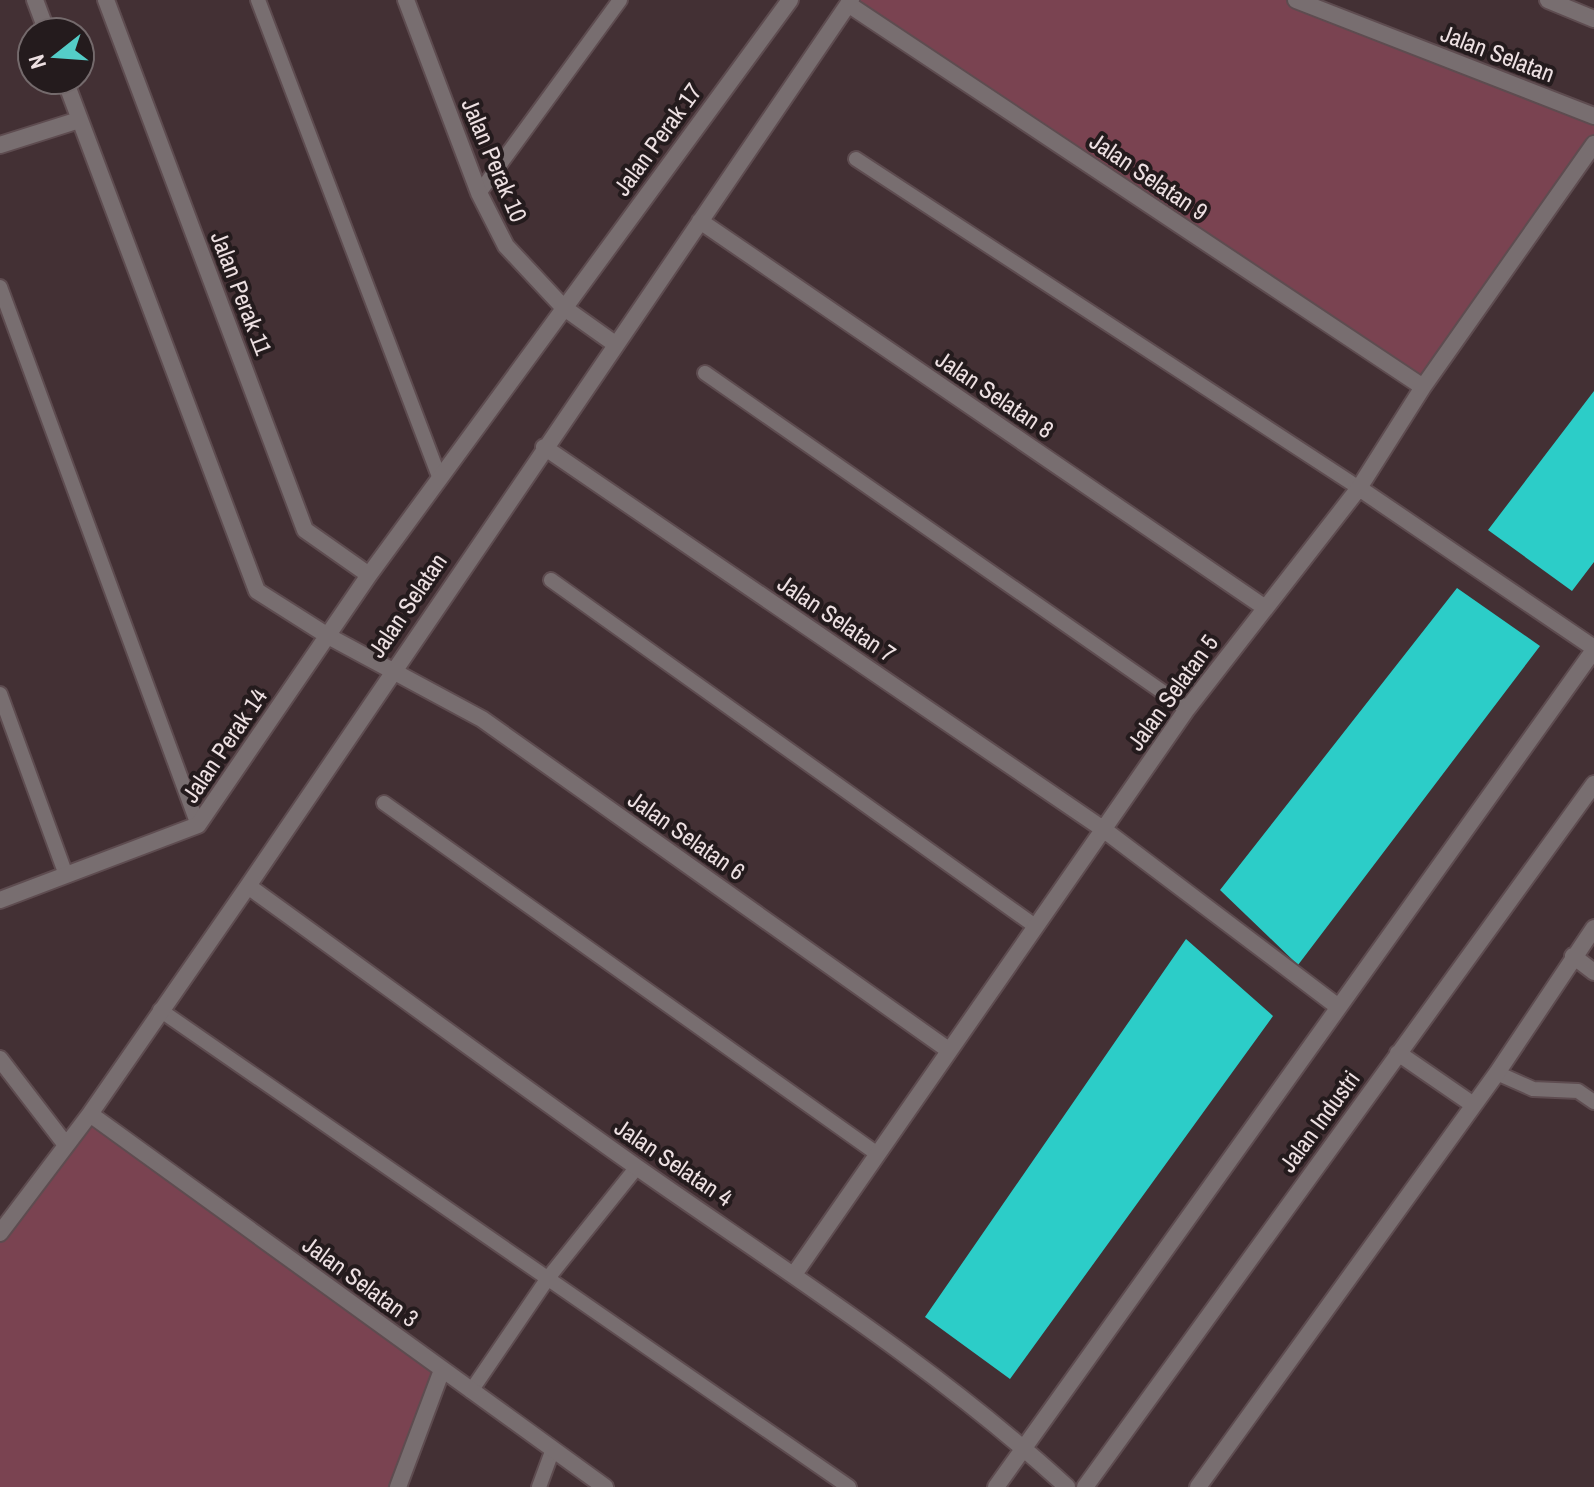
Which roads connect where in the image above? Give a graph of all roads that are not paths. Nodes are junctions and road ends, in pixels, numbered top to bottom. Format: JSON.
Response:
{"nodes":[{"id":1,"x":106,"y":0,"type":"edge"},
{"id":2,"x":258,"y":0,"type":"edge"},
{"id":3,"x":406,"y":0,"type":"edge"},
{"id":4,"x":620,"y":0,"type":"edge"},
{"id":5,"x":790,"y":0,"type":"edge"},
{"id":6,"x":1296,"y":0,"type":"edge"},
{"id":7,"x":1548,"y":0,"type":"edge"},
{"id":8,"x":849,"y":2,"type":"edge"},
{"id":9,"x":1594,"y":19,"type":"edge"},
{"id":10,"x":71,"y":96,"type":"edge"},
{"id":11,"x":1594,"y":116,"type":"edge"},
{"id":12,"x":79,"y":120,"type":"junction"},
{"id":13,"x":1594,"y":144,"type":"edge"},
{"id":14,"x":0,"y":145,"type":"edge"},
{"id":15,"x":856,"y":159,"type":"dead end"},
{"id":16,"x":479,"y":193,"type":"junction"},
{"id":17,"x":700,"y":221,"type":"junction"},
{"id":18,"x":0,"y":287,"type":"edge"},
{"id":19,"x":563,"y":307,"type":"junction"},
{"id":20,"x":615,"y":344,"type":"junction"},
{"id":21,"x":705,"y":373,"type":"dead end"},
{"id":22,"x":1423,"y":387,"type":"junction"},
{"id":23,"x":544,"y":447,"type":"junction"},
{"id":24,"x":440,"y":479,"type":"junction"},
{"id":25,"x":1359,"y":488,"type":"junction"},
{"id":26,"x":369,"y":575,"type":"junction"},
{"id":27,"x":551,"y":580,"type":"dead end"},
{"id":28,"x":1264,"y":607,"type":"junction"},
{"id":29,"x":328,"y":636,"type":"junction"},
{"id":30,"x":1594,"y":649,"type":"edge"},
{"id":31,"x":392,"y":670,"type":"junction"},
{"id":32,"x":0,"y":694,"type":"edge"},
{"id":33,"x":1187,"y":709,"type":"junction"},
{"id":34,"x":1594,"y":784,"type":"edge"},
{"id":35,"x":384,"y":803,"type":"dead end"},
{"id":36,"x":198,"y":825,"type":"junction"},
{"id":37,"x":1103,"y":829,"type":"junction"},
{"id":38,"x":66,"y":875,"type":"junction"},
{"id":39,"x":248,"y":886,"type":"junction"},
{"id":40,"x":0,"y":900,"type":"edge"},
{"id":41,"x":1035,"y":926,"type":"junction"},
{"id":42,"x":1594,"y":928,"type":"edge"},
{"id":43,"x":1573,"y":956,"type":"junction"},
{"id":44,"x":1594,"y":972,"type":"edge"},
{"id":45,"x":1337,"y":1006,"type":"junction"},
{"id":46,"x":160,"y":1010,"type":"junction"},
{"id":47,"x":947,"y":1049,"type":"junction"},
{"id":48,"x":1398,"y":1053,"type":"junction"},
{"id":49,"x":0,"y":1059,"type":"edge"},
{"id":50,"x":1497,"y":1073,"type":"junction"},
{"id":51,"x":1594,"y":1102,"type":"edge"},
{"id":52,"x":1472,"y":1104,"type":"junction"},
{"id":53,"x":90,"y":1114,"type":"junction"},
{"id":54,"x":66,"y":1145,"type":"junction"},
{"id":55,"x":876,"y":1153,"type":"junction"},
{"id":56,"x":637,"y":1167,"type":"junction"},
{"id":57,"x":0,"y":1233,"type":"edge"},
{"id":58,"x":795,"y":1273,"type":"junction"},
{"id":59,"x":548,"y":1278,"type":"junction"},
{"id":60,"x":442,"y":1370,"type":"junction"},
{"id":61,"x":471,"y":1391,"type":"junction"},
{"id":62,"x":1022,"y":1446,"type":"junction"},
{"id":63,"x":553,"y":1449,"type":"junction"},
{"id":64,"x":398,"y":1487,"type":"edge"},
{"id":65,"x":539,"y":1487,"type":"edge"},
{"id":66,"x":605,"y":1487,"type":"edge"},
{"id":67,"x":849,"y":1487,"type":"edge"},
{"id":68,"x":996,"y":1487,"type":"edge"},
{"id":69,"x":1067,"y":1487,"type":"edge"},
{"id":70,"x":1085,"y":1487,"type":"edge"},
{"id":71,"x":1198,"y":1487,"type":"edge"}],
"edges":[{"from":1,"to":26,"type":"street","name":"Jalan Perak 11"},
{"from":2,"to":24,"type":"lane"},
{"from":3,"to":16,"type":"street","name":"Jalan Perak 10"},
{"from":4,"to":16,"type":"lane"},
{"from":5,"to":19,"type":"street","name":"Jalan Perak 17"},
{"from":6,"to":11,"type":"street","name":"Jalan Selatan"},
{"from":7,"to":9,"type":"street"},
{"from":8,"to":17,"type":"street","name":"Jalan Selatan"},
{"from":8,"to":22,"type":"street","name":"Jalan Selatan 9"},
{"from":10,"to":12,"type":"street"},
{"from":12,"to":14,"type":"street"},
{"from":12,"to":29,"type":"street"},
{"from":13,"to":22,"type":"street","name":"Jalan Selatan 5"},
{"from":15,"to":25,"type":"lane"},
{"from":16,"to":19,"type":"street","name":"Jalan Perak 10"},
{"from":17,"to":20,"type":"street","name":"Jalan Selatan"},
{"from":17,"to":28,"type":"street","name":"Jalan Selatan 8"},
{"from":18,"to":36,"type":"lane"},
{"from":19,"to":20,"type":"street","name":"Jalan Perak 10"},
{"from":19,"to":24,"type":"street","name":"Jalan Perak 17"},
{"from":20,"to":23,"type":"street","name":"Jalan Selatan"},
{"from":21,"to":33,"type":"lane"},
{"from":22,"to":25,"type":"street","name":"Jalan Selatan 5"},
{"from":23,"to":31,"type":"street","name":"Jalan Selatan"},
{"from":23,"to":37,"type":"street","name":"Jalan Selatan 7"},
{"from":24,"to":26,"type":"street","name":"Jalan Perak 14"},
{"from":25,"to":28,"type":"street","name":"Jalan Selatan 5"},
{"from":25,"to":30,"type":"street"},
{"from":26,"to":29,"type":"street","name":"Jalan Perak 14"},
{"from":27,"to":41,"type":"lane"},
{"from":28,"to":33,"type":"street","name":"Jalan Selatan 5"},
{"from":29,"to":31,"type":"street","name":"Jalan Selatan 6"},
{"from":29,"to":36,"type":"street","name":"Jalan Perak 14"},
{"from":30,"to":45,"type":"street"},
{"from":31,"to":39,"type":"street","name":"Jalan Selatan"},
{"from":31,"to":47,"type":"street","name":"Jalan Selatan 6"},
{"from":32,"to":38,"type":"lane"},
{"from":33,"to":37,"type":"street","name":"Jalan Selatan 5"},
{"from":34,"to":48,"type":"street","name":"Jalan Industri"},
{"from":35,"to":55,"type":"lane"},
{"from":36,"to":38,"type":"street","name":"Jalan Perak 14"},
{"from":37,"to":41,"type":"street","name":"Jalan Selatan 5"},
{"from":37,"to":45,"type":"street","name":"Jalan Selatan 7"},
{"from":38,"to":40,"type":"street","name":"Jalan Perak 14"},
{"from":39,"to":46,"type":"street","name":"Jalan Selatan"},
{"from":39,"to":56,"type":"street","name":"Jalan Selatan 4"},
{"from":41,"to":47,"type":"street","name":"Jalan Selatan 5"},
{"from":42,"to":43,"type":"street"},
{"from":43,"to":44,"type":"street"},
{"from":43,"to":50,"type":"street"},
{"from":45,"to":62,"type":"street"},
{"from":46,"to":53,"type":"street","name":"Jalan Selatan"},
{"from":46,"to":59,"type":"lane"},
{"from":47,"to":55,"type":"street","name":"Jalan Selatan 5"},
{"from":48,"to":52,"type":"street"},
{"from":48,"to":70,"type":"street","name":"Jalan Industri"},
{"from":49,"to":54,"type":"street"},
{"from":50,"to":51,"type":"lane"},
{"from":50,"to":52,"type":"street"},
{"from":52,"to":71,"type":"street"},
{"from":53,"to":54,"type":"street","name":"Jalan Selatan"},
{"from":53,"to":60,"type":"street","name":"Jalan Selatan 3"},
{"from":54,"to":57,"type":"street","name":"Jalan Selatan"},
{"from":55,"to":58,"type":"street","name":"Jalan Selatan 5"},
{"from":56,"to":58,"type":"street","name":"Jalan Selatan 4"},
{"from":56,"to":59,"type":"lane"},
{"from":58,"to":62,"type":"street","name":"Jalan Selatan 4"},
{"from":59,"to":61,"type":"lane"},
{"from":59,"to":67,"type":"lane"},
{"from":60,"to":61,"type":"street","name":"Jalan Selatan 3"},
{"from":60,"to":64,"type":"street"},
{"from":61,"to":63,"type":"street","name":"Jalan Selatan 3"},
{"from":62,"to":68,"type":"street"},
{"from":62,"to":69,"type":"street","name":"Jalan Selatan 4"},
{"from":63,"to":65,"type":"lane"},
{"from":63,"to":66,"type":"street","name":"Jalan Selatan 3"}]}
